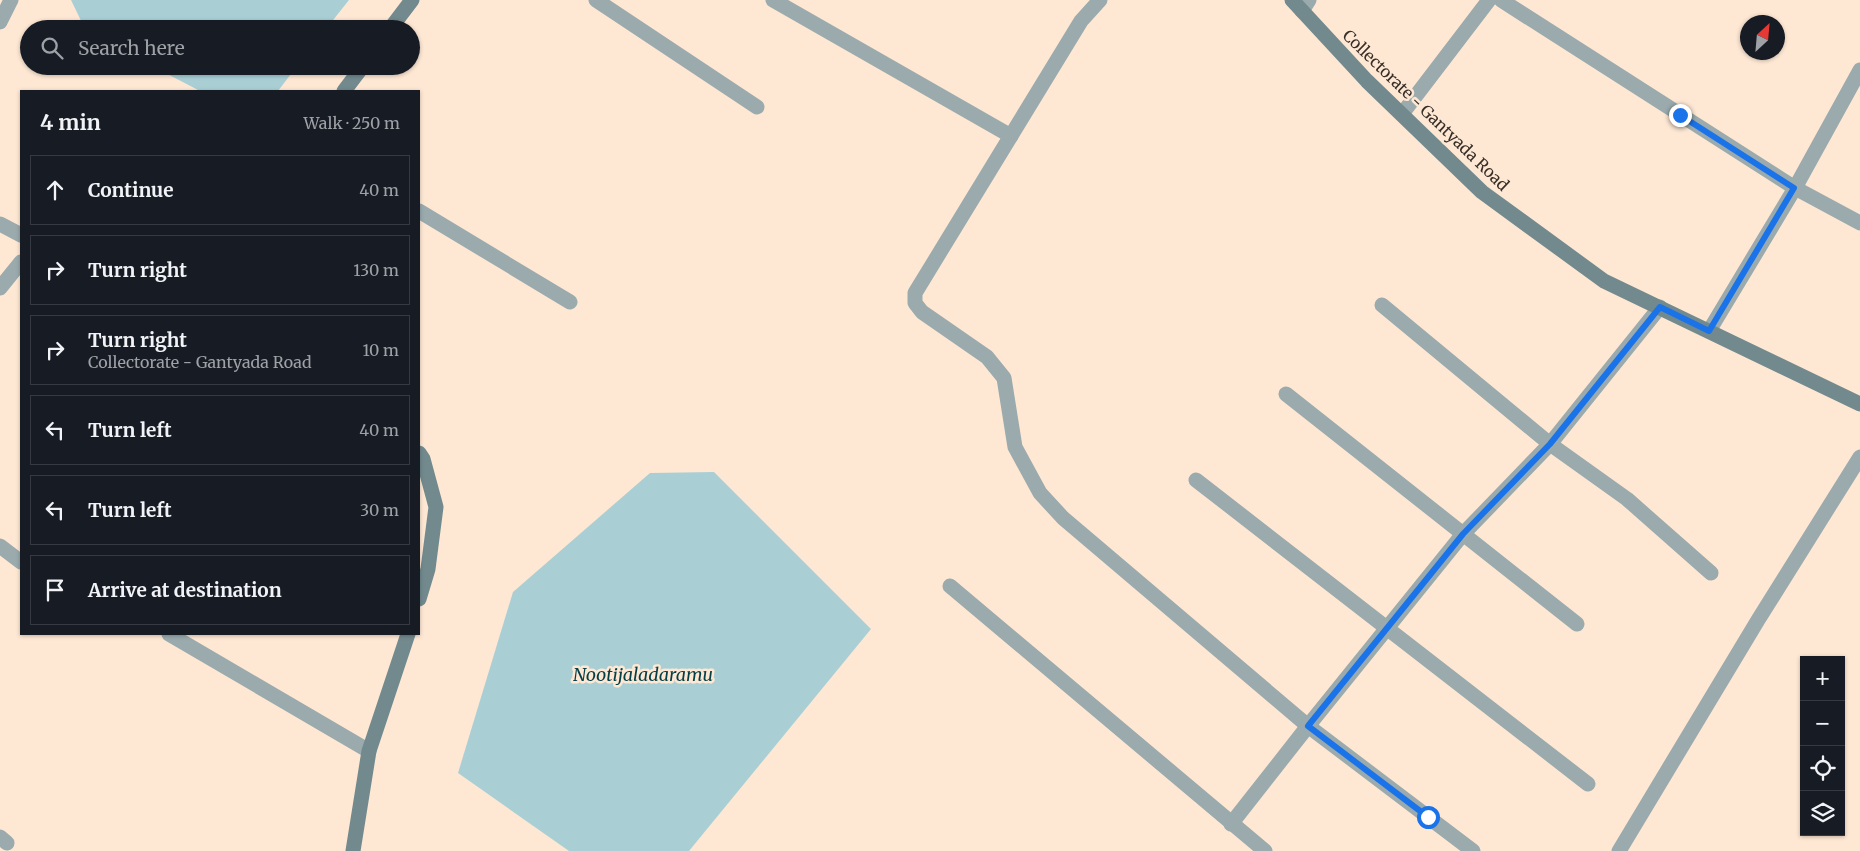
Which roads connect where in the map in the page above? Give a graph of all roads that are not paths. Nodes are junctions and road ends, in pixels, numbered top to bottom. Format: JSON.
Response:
{"nodes":[{"id":1,"x":11,"y":0,"type":"edge"},
{"id":2,"x":412,"y":0,"type":"edge"},
{"id":3,"x":596,"y":0,"type":"edge"},
{"id":4,"x":773,"y":0,"type":"edge"},
{"id":5,"x":1100,"y":0,"type":"edge"},
{"id":6,"x":1489,"y":0,"type":"edge"},
{"id":7,"x":1501,"y":0,"type":"edge"},
{"id":8,"x":1301,"y":4,"type":"edge"},
{"id":9,"x":397,"y":20,"type":"edge"},
{"id":10,"x":0,"y":22,"type":"edge"},
{"id":11,"x":1860,"y":70,"type":"edge"},
{"id":12,"x":356,"y":75,"type":"edge"},
{"id":13,"x":345,"y":90,"type":"edge"},
{"id":14,"x":1855,"y":91,"type":"edge"},
{"id":15,"x":757,"y":107,"type":"dead end"},
{"id":16,"x":1402,"y":114,"type":"junction"},
{"id":17,"x":1010,"y":136,"type":"junction"},
{"id":18,"x":1794,"y":188,"type":"junction"},
{"id":19,"x":420,"y":212,"type":"edge"},
{"id":20,"x":1860,"y":222,"type":"edge"},
{"id":21,"x":0,"y":224,"type":"edge"},
{"id":22,"x":20,"y":234,"type":"edge"},
{"id":23,"x":20,"y":263,"type":"edge"},
{"id":24,"x":0,"y":288,"type":"edge"},
{"id":25,"x":570,"y":302,"type":"dead end"},
{"id":26,"x":1382,"y":305,"type":"dead end"},
{"id":27,"x":1660,"y":307,"type":"junction"},
{"id":28,"x":1709,"y":331,"type":"junction"},
{"id":29,"x":1286,"y":394,"type":"dead end"},
{"id":30,"x":1860,"y":404,"type":"edge"},
{"id":31,"x":1550,"y":444,"type":"junction"},
{"id":32,"x":420,"y":454,"type":"edge"},
{"id":33,"x":1860,"y":458,"type":"edge"},
{"id":34,"x":1196,"y":480,"type":"dead end"},
{"id":35,"x":1463,"y":534,"type":"junction"},
{"id":36,"x":0,"y":546,"type":"edge"},
{"id":37,"x":20,"y":561,"type":"edge"},
{"id":38,"x":1711,"y":573,"type":"dead end"},
{"id":39,"x":950,"y":586,"type":"dead end"},
{"id":40,"x":420,"y":596,"type":"edge"},
{"id":41,"x":1577,"y":624,"type":"dead end"},
{"id":42,"x":1386,"y":629,"type":"junction"},
{"id":43,"x":171,"y":635,"type":"edge"},
{"id":44,"x":408,"y":635,"type":"edge"},
{"id":45,"x":1308,"y":726,"type":"junction"},
{"id":46,"x":370,"y":751,"type":"junction"},
{"id":47,"x":1588,"y":784,"type":"dead end"},
{"id":48,"x":1231,"y":824,"type":"junction"},
{"id":49,"x":353,"y":851,"type":"edge"},
{"id":50,"x":1265,"y":851,"type":"edge"},
{"id":51,"x":1473,"y":851,"type":"edge"},
{"id":52,"x":1619,"y":851,"type":"edge"}],
"edges":[{"from":1,"to":10,"type":"street"},
{"from":2,"to":9,"type":"street"},
{"from":3,"to":15,"type":"street"},
{"from":4,"to":17,"type":"street"},
{"from":5,"to":17,"type":"street"},
{"from":6,"to":16,"type":"street"},
{"from":7,"to":18,"type":"street"},
{"from":8,"to":16,"type":"street","name":"Collectorate - Gantyada Road"},
{"from":11,"to":14,"type":"street"},
{"from":12,"to":13,"type":"street"},
{"from":14,"to":18,"type":"street"},
{"from":16,"to":27,"type":"street","name":"Collectorate - Gantyada Road"},
{"from":17,"to":45,"type":"street"},
{"from":18,"to":20,"type":"street"},
{"from":18,"to":28,"type":"street"},
{"from":19,"to":25,"type":"street"},
{"from":21,"to":22,"type":"street"},
{"from":23,"to":24,"type":"street"},
{"from":26,"to":31,"type":"street"},
{"from":27,"to":28,"type":"street","name":"Collectorate - Gantyada Road"},
{"from":27,"to":31,"type":"street"},
{"from":28,"to":30,"type":"street","name":"Collectorate - Gantyada Road"},
{"from":29,"to":35,"type":"street"},
{"from":31,"to":35,"type":"street"},
{"from":31,"to":38,"type":"street"},
{"from":32,"to":40,"type":"street"},
{"from":33,"to":52,"type":"street"},
{"from":34,"to":42,"type":"street"},
{"from":35,"to":41,"type":"street"},
{"from":35,"to":42,"type":"street"},
{"from":36,"to":37,"type":"street"},
{"from":39,"to":48,"type":"street"},
{"from":42,"to":45,"type":"street"},
{"from":42,"to":47,"type":"street"},
{"from":43,"to":46,"type":"street"},
{"from":44,"to":46,"type":"street"},
{"from":45,"to":48,"type":"street"},
{"from":45,"to":51,"type":"street"},
{"from":46,"to":49,"type":"street"},
{"from":48,"to":50,"type":"street"}]}
